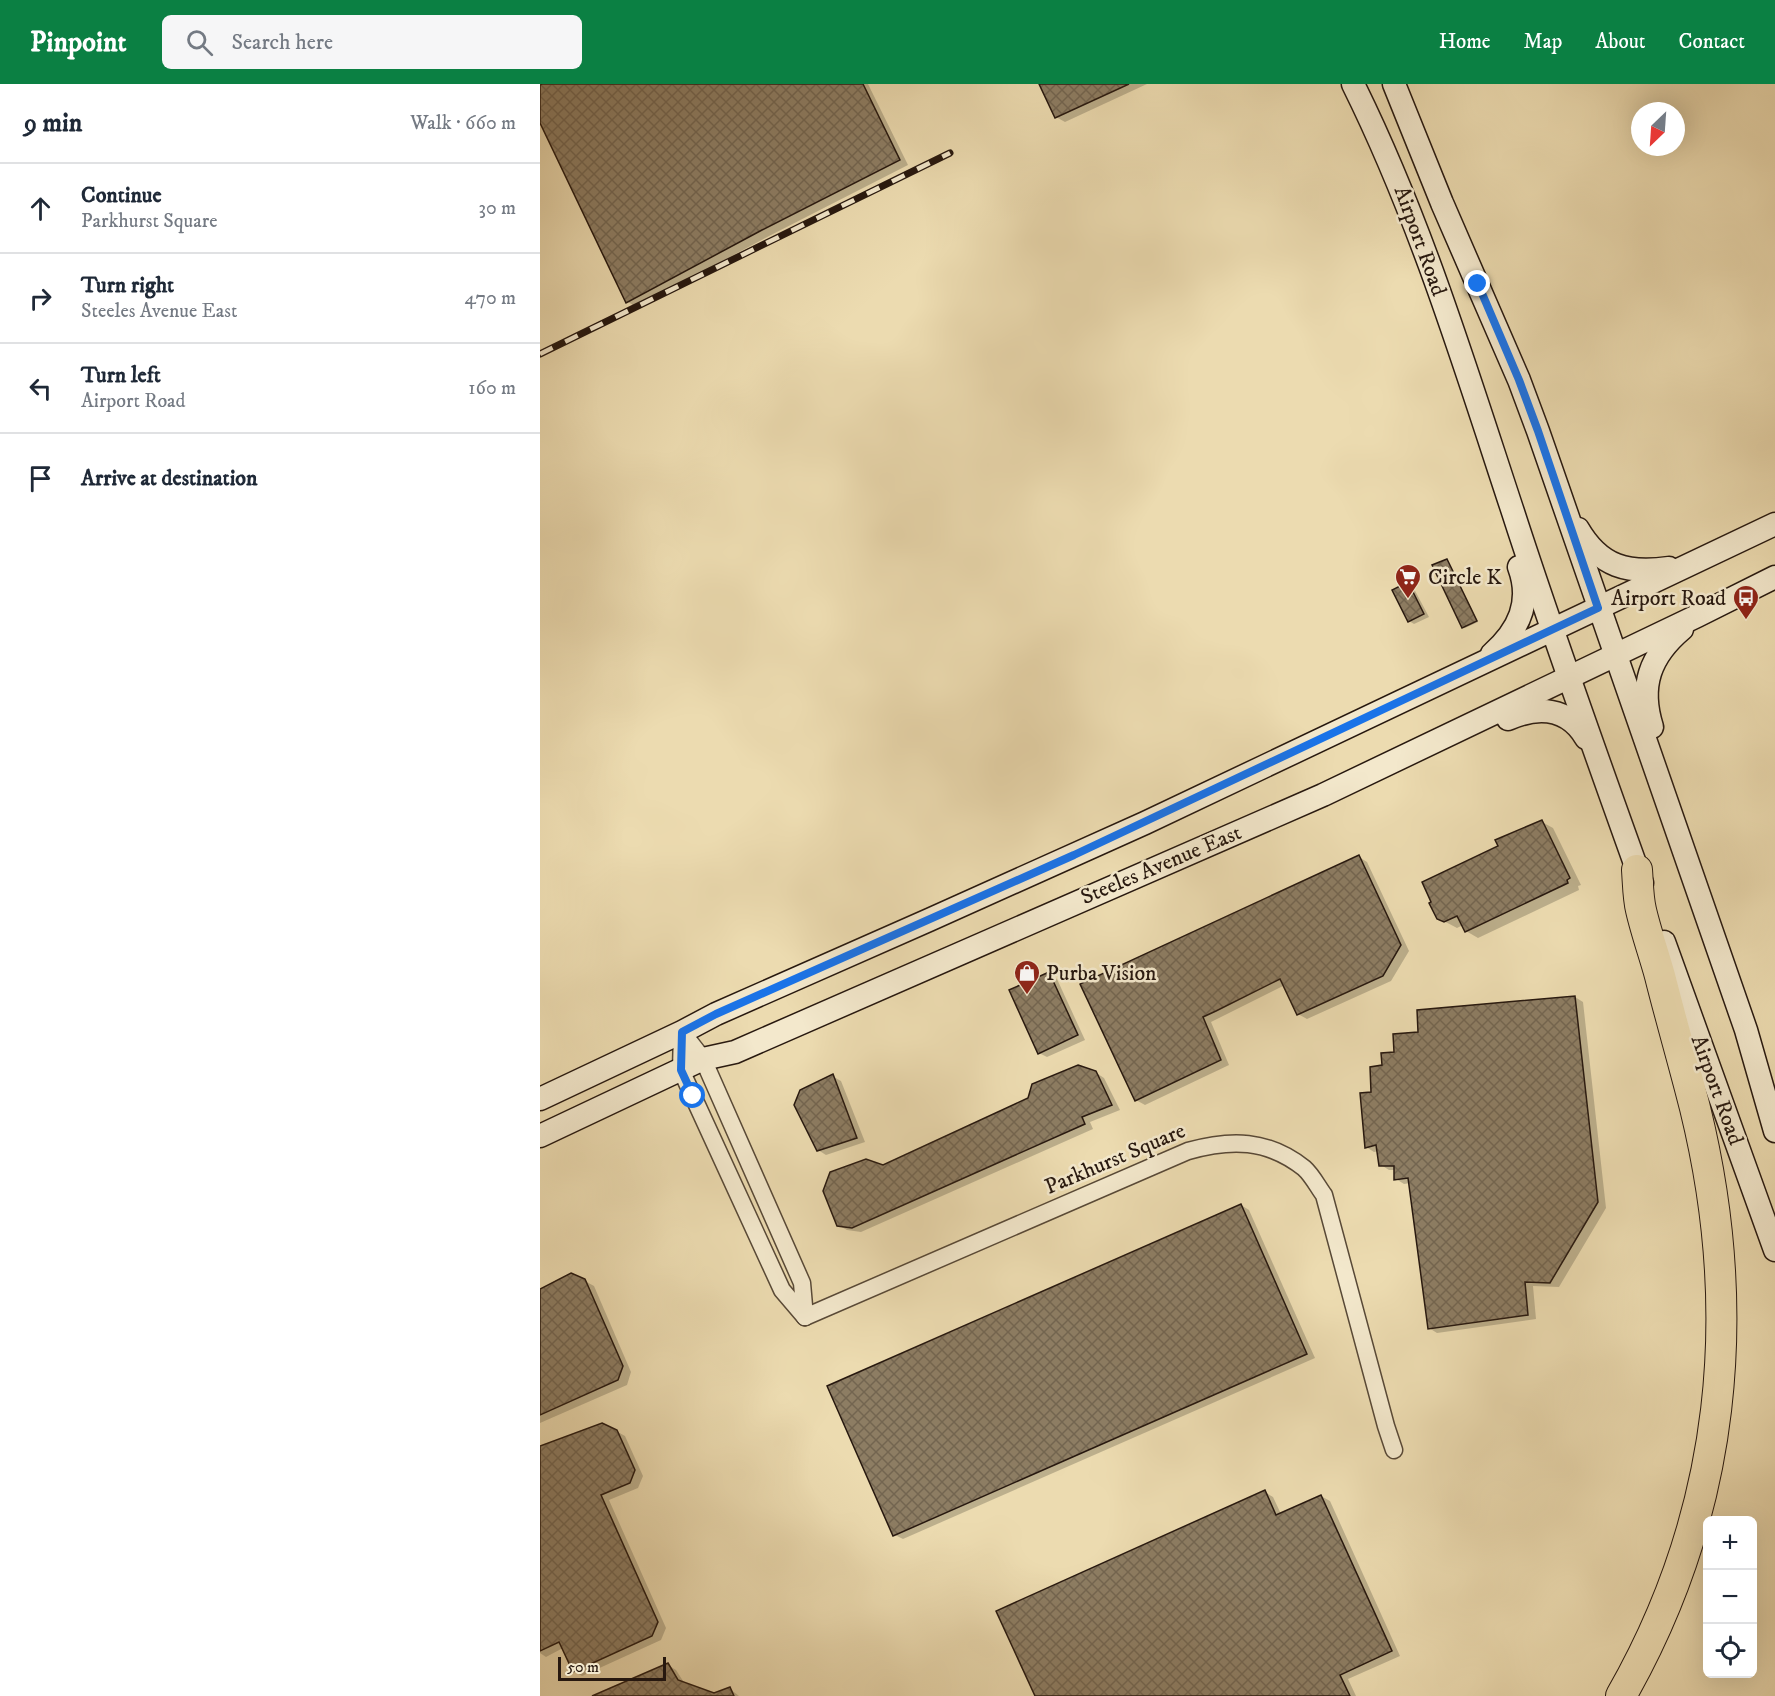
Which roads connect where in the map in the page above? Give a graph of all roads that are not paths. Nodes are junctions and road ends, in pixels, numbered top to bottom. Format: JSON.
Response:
{"nodes":[{"id":1,"x":1353,"y":84,"type":"edge"},
{"id":2,"x":1394,"y":84,"type":"edge"},
{"id":3,"x":1562,"y":503,"type":"junction"},
{"id":4,"x":1513,"y":513,"type":"junction"},
{"id":5,"x":1775,"y":524,"type":"edge"},
{"id":6,"x":1689,"y":565,"type":"junction"},
{"id":7,"x":1775,"y":576,"type":"edge"},
{"id":8,"x":1598,"y":608,"type":"junction"},
{"id":9,"x":1697,"y":616,"type":"junction"},
{"id":10,"x":1553,"y":629,"type":"junction"},
{"id":11,"x":1615,"y":655,"type":"junction"},
{"id":12,"x":1479,"y":665,"type":"junction"},
{"id":13,"x":1569,"y":677,"type":"junction"},
{"id":14,"x":1466,"y":726,"type":"junction"},
{"id":15,"x":1600,"y":766,"type":"junction"},
{"id":16,"x":1669,"y":808,"type":"junction"},
{"id":17,"x":1637,"y":870,"type":"junction"},
{"id":18,"x":682,"y":1032,"type":"junction"},
{"id":19,"x":704,"y":1059,"type":"junction"},
{"id":20,"x":681,"y":1070,"type":"junction"},
{"id":21,"x":540,"y":1100,"type":"edge"},
{"id":22,"x":1775,"y":1131,"type":"edge"},
{"id":23,"x":540,"y":1136,"type":"edge"},
{"id":24,"x":1775,"y":1250,"type":"edge"},
{"id":25,"x":805,"y":1317,"type":"junction"},
{"id":26,"x":1394,"y":1450,"type":"dead end"},
{"id":27,"x":1621,"y":1696,"type":"edge"}],
"edges":[{"from":1,"to":4,"type":"main road","name":"Airport Road"},
{"from":2,"to":3,"type":"main road","name":"Airport Road"},
{"from":3,"to":6,"type":"main road"},
{"from":3,"to":8,"type":"main road","name":"Airport Road"},
{"from":4,"to":10,"type":"main road","name":"Airport Road"},
{"from":4,"to":12,"type":"main road"},
{"from":5,"to":6,"type":"main road","name":"Steeles Avenue East"},
{"from":6,"to":8,"type":"main road","name":"Steeles Avenue East"},
{"from":7,"to":9,"type":"main road","name":"Steeles Avenue East"},
{"from":8,"to":10,"type":"main road","name":"Steeles Avenue East"},
{"from":8,"to":11,"type":"main road","name":"Airport Road"},
{"from":9,"to":11,"type":"main road","name":"Steeles Avenue East"},
{"from":9,"to":16,"type":"main road"},
{"from":10,"to":12,"type":"main road","name":"Steeles Avenue East"},
{"from":10,"to":13,"type":"main road","name":"Airport Road"},
{"from":11,"to":13,"type":"main road","name":"Steeles Avenue East"},
{"from":11,"to":16,"type":"main road","name":"Airport Road"},
{"from":12,"to":18,"type":"main road","name":"Steeles Avenue East"},
{"from":13,"to":14,"type":"main road","name":"Steeles Avenue East"},
{"from":13,"to":15,"type":"main road","name":"Airport Road"},
{"from":14,"to":15,"type":"main road"},
{"from":14,"to":19,"type":"main road","name":"Steeles Avenue East"},
{"from":15,"to":17,"type":"main road","name":"Airport Road"},
{"from":16,"to":22,"type":"main road","name":"Airport Road"},
{"from":17,"to":24,"type":"main road","name":"Airport Road"},
{"from":17,"to":27,"type":"highway"},
{"from":18,"to":19,"type":"street"},
{"from":18,"to":20,"type":"street"},
{"from":18,"to":21,"type":"main road","name":"Steeles Avenue East"},
{"from":19,"to":20,"type":"main road","name":"Steeles Avenue East"},
{"from":19,"to":25,"type":"street"},
{"from":20,"to":23,"type":"main road","name":"Steeles Avenue East"},
{"from":20,"to":25,"type":"street"},
{"from":25,"to":26,"type":"street","name":"Parkhurst Square"}]}
